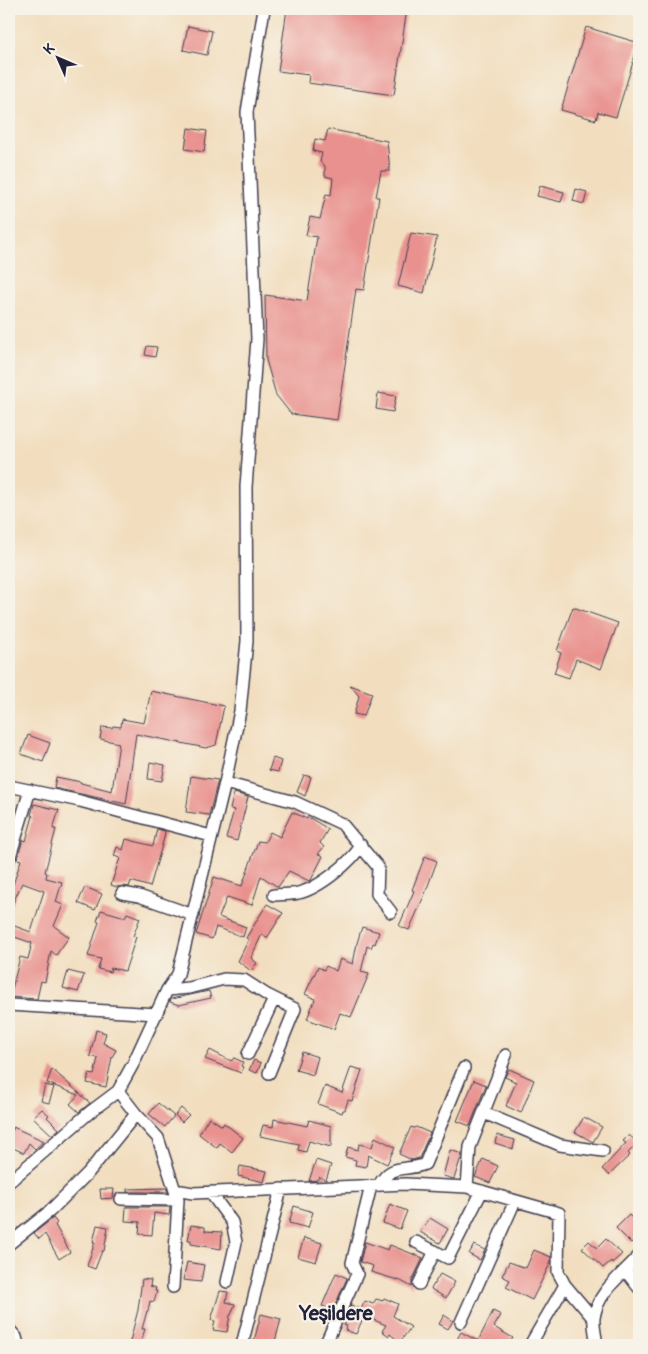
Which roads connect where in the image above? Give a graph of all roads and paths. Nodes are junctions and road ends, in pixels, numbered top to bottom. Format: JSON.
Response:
{"nodes":[{"id":1,"x":264,"y":9,"type":"edge"},
{"id":2,"x":226,"y":783,"type":"junction"},
{"id":3,"x":9,"y":786,"type":"edge"},
{"id":4,"x":30,"y":790,"type":"junction"},
{"id":5,"x":211,"y":836,"type":"junction"},
{"id":6,"x":361,"y":845,"type":"junction"},
{"id":7,"x":9,"y":860,"type":"edge"},
{"id":8,"x":122,"y":893,"type":"dead end"},
{"id":9,"x":274,"y":894,"type":"dead end"},
{"id":10,"x":391,"y":912,"type":"dead end"},
{"id":11,"x":193,"y":915,"type":"junction"},
{"id":12,"x":167,"y":990,"type":"junction"},
{"id":13,"x":274,"y":999,"type":"junction"},
{"id":14,"x":9,"y":1006,"type":"edge"},
{"id":15,"x":157,"y":1014,"type":"junction"},
{"id":16,"x":248,"y":1054,"type":"dead end"},
{"id":17,"x":506,"y":1055,"type":"dead end"},
{"id":18,"x":464,"y":1068,"type":"dead end"},
{"id":19,"x":269,"y":1074,"type":"dead end"},
{"id":20,"x":118,"y":1091,"type":"junction"},
{"id":21,"x":484,"y":1113,"type":"junction"},
{"id":22,"x":136,"y":1114,"type":"junction"},
{"id":23,"x":603,"y":1151,"type":"dead end"},
{"id":24,"x":9,"y":1182,"type":"edge"},
{"id":25,"x":375,"y":1185,"type":"junction"},
{"id":26,"x":467,"y":1187,"type":"junction"},
{"id":27,"x":281,"y":1189,"type":"junction"},
{"id":28,"x":482,"y":1191,"type":"junction"},
{"id":29,"x":210,"y":1192,"type":"junction"},
{"id":30,"x":177,"y":1195,"type":"junction"},
{"id":31,"x":121,"y":1199,"type":"dead end"},
{"id":32,"x":515,"y":1201,"type":"junction"},
{"id":33,"x":416,"y":1242,"type":"dead end"},
{"id":34,"x":9,"y":1244,"type":"edge"},
{"id":35,"x":435,"y":1251,"type":"junction"},
{"id":36,"x":639,"y":1256,"type":"edge"},
{"id":37,"x":625,"y":1270,"type":"junction"},
{"id":38,"x":227,"y":1282,"type":"dead end"},
{"id":39,"x":420,"y":1284,"type":"dead end"},
{"id":40,"x":565,"y":1286,"type":"junction"},
{"id":41,"x":173,"y":1287,"type":"dead end"},
{"id":42,"x":639,"y":1288,"type":"edge"},
{"id":43,"x":593,"y":1318,"type":"junction"},
{"id":44,"x":460,"y":1322,"type":"dead end"},
{"id":45,"x":9,"y":1329,"type":"edge"},
{"id":46,"x":18,"y":1345,"type":"edge"},
{"id":47,"x":242,"y":1345,"type":"edge"},
{"id":48,"x":325,"y":1345,"type":"edge"},
{"id":49,"x":530,"y":1345,"type":"edge"},
{"id":50,"x":597,"y":1345,"type":"edge"}],
"edges":[{"from":1,"to":2,"type":"street"},
{"from":2,"to":5,"type":"street"},
{"from":2,"to":6,"type":"street"},
{"from":3,"to":4,"type":"street"},
{"from":4,"to":5,"type":"street"},
{"from":4,"to":7,"type":"street"},
{"from":5,"to":11,"type":"street"},
{"from":6,"to":9,"type":"street"},
{"from":6,"to":10,"type":"street"},
{"from":8,"to":11,"type":"street"},
{"from":11,"to":12,"type":"street"},
{"from":12,"to":13,"type":"street"},
{"from":12,"to":15,"type":"street"},
{"from":13,"to":16,"type":"street"},
{"from":13,"to":19,"type":"street"},
{"from":14,"to":15,"type":"street"},
{"from":15,"to":20,"type":"street"},
{"from":17,"to":21,"type":"street"},
{"from":18,"to":25,"type":"street"},
{"from":20,"to":22,"type":"street"},
{"from":20,"to":24,"type":"street"},
{"from":21,"to":23,"type":"street"},
{"from":21,"to":26,"type":"street"},
{"from":22,"to":30,"type":"street"},
{"from":22,"to":34,"type":"street"},
{"from":25,"to":26,"type":"street"},
{"from":25,"to":27,"type":"street"},
{"from":25,"to":48,"type":"street"},
{"from":26,"to":28,"type":"street"},
{"from":27,"to":29,"type":"street"},
{"from":27,"to":47,"type":"street"},
{"from":28,"to":32,"type":"street"},
{"from":28,"to":35,"type":"street"},
{"from":29,"to":30,"type":"street"},
{"from":29,"to":38,"type":"street"},
{"from":30,"to":31,"type":"street"},
{"from":30,"to":41,"type":"street"},
{"from":32,"to":40,"type":"street"},
{"from":32,"to":44,"type":"street"},
{"from":33,"to":35,"type":"street"},
{"from":35,"to":39,"type":"street"},
{"from":36,"to":37,"type":"street"},
{"from":37,"to":42,"type":"street"},
{"from":37,"to":43,"type":"street"},
{"from":40,"to":43,"type":"street"},
{"from":40,"to":49,"type":"street"},
{"from":43,"to":50,"type":"street"},
{"from":45,"to":46,"type":"street"}]}
